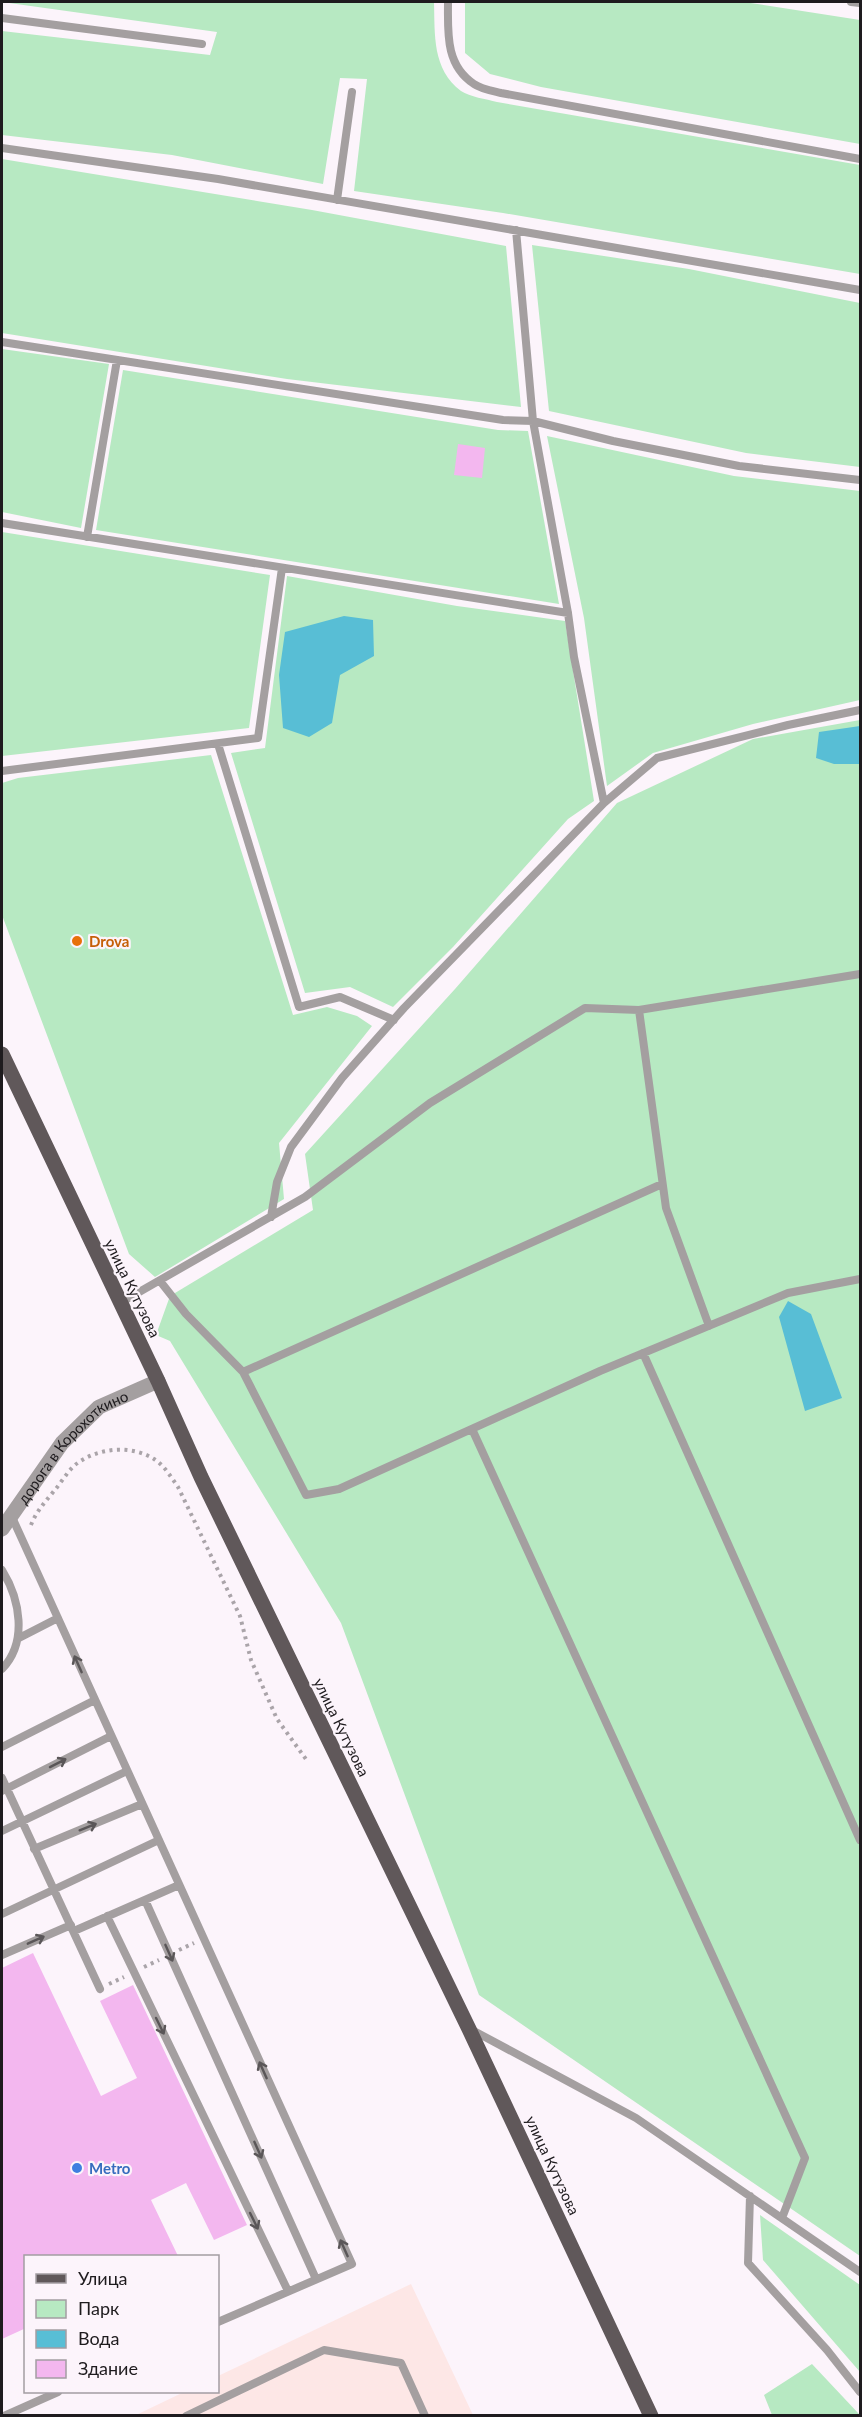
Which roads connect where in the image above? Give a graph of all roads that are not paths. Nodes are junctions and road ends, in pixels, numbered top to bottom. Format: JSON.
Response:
{"nodes":[{"id":1,"x":448,"y":2,"type":"edge"},
{"id":2,"x":851,"y":2,"type":"edge"},
{"id":3,"x":861,"y":3,"type":"edge"},
{"id":4,"x":2,"y":18,"type":"edge"},
{"id":5,"x":202,"y":44,"type":"dead end"},
{"id":6,"x":352,"y":92,"type":"dead end"},
{"id":7,"x":2,"y":148,"type":"edge"},
{"id":8,"x":861,"y":159,"type":"edge"},
{"id":9,"x":337,"y":200,"type":"junction"},
{"id":10,"x":516,"y":230,"type":"junction"},
{"id":11,"x":861,"y":290,"type":"edge"},
{"id":12,"x":2,"y":342,"type":"edge"},
{"id":13,"x":117,"y":360,"type":"junction"},
{"id":14,"x":533,"y":421,"type":"junction"},
{"id":15,"x":861,"y":480,"type":"edge"},
{"id":16,"x":2,"y":523,"type":"edge"},
{"id":17,"x":87,"y":537,"type":"junction"},
{"id":18,"x":282,"y":568,"type":"junction"},
{"id":19,"x":568,"y":613,"type":"junction"},
{"id":20,"x":861,"y":710,"type":"edge"},
{"id":21,"x":218,"y":744,"type":"junction"},
{"id":22,"x":2,"y":771,"type":"edge"},
{"id":23,"x":604,"y":803,"type":"junction"},
{"id":24,"x":861,"y":974,"type":"edge"},
{"id":25,"x":639,"y":1010,"type":"junction"},
{"id":26,"x":394,"y":1020,"type":"junction"},
{"id":27,"x":2,"y":1054,"type":"edge"},
{"id":28,"x":662,"y":1184,"type":"junction"},
{"id":29,"x":271,"y":1217,"type":"junction"},
{"id":30,"x":861,"y":1279,"type":"edge"},
{"id":31,"x":160,"y":1281,"type":"junction"},
{"id":32,"x":120,"y":1303,"type":"junction"},
{"id":33,"x":709,"y":1326,"type":"junction"},
{"id":34,"x":643,"y":1353,"type":"junction"},
{"id":35,"x":243,"y":1371,"type":"junction"},
{"id":36,"x":158,"y":1381,"type":"junction"},
{"id":37,"x":472,"y":1429,"type":"junction"},
{"id":38,"x":10,"y":1515,"type":"junction"},
{"id":39,"x":2,"y":1529,"type":"edge"},
{"id":40,"x":2,"y":1570,"type":"edge"},
{"id":41,"x":58,"y":1618,"type":"junction"},
{"id":42,"x":18,"y":1638,"type":"junction"},
{"id":43,"x":2,"y":1669,"type":"edge"},
{"id":44,"x":95,"y":1700,"type":"junction"},
{"id":45,"x":111,"y":1736,"type":"junction"},
{"id":46,"x":2,"y":1747,"type":"edge"},
{"id":47,"x":127,"y":1771,"type":"junction"},
{"id":48,"x":2,"y":1778,"type":"edge"},
{"id":49,"x":4,"y":1790,"type":"edge"},
{"id":50,"x":142,"y":1804,"type":"junction"},
{"id":51,"x":22,"y":1823,"type":"junction"},
{"id":52,"x":2,"y":1831,"type":"edge"},
{"id":53,"x":159,"y":1840,"type":"junction"},
{"id":54,"x":861,"y":1840,"type":"edge"},
{"id":55,"x":34,"y":1849,"type":"junction"},
{"id":56,"x":179,"y":1885,"type":"junction"},
{"id":57,"x":54,"y":1890,"type":"junction"},
{"id":58,"x":145,"y":1900,"type":"junction"},
{"id":59,"x":2,"y":1914,"type":"edge"},
{"id":60,"x":107,"y":1916,"type":"junction"},
{"id":61,"x":72,"y":1928,"type":"junction"},
{"id":62,"x":2,"y":1955,"type":"edge"},
{"id":63,"x":100,"y":1989,"type":"road end"},
{"id":64,"x":469,"y":2029,"type":"junction"},
{"id":65,"x":750,"y":2196,"type":"junction"},
{"id":66,"x":782,"y":2218,"type":"junction"},
{"id":67,"x":861,"y":2272,"type":"edge"},
{"id":68,"x":316,"y":2279,"type":"junction"},
{"id":69,"x":288,"y":2291,"type":"junction"},
{"id":70,"x":219,"y":2322,"type":"edge"},
{"id":71,"x":861,"y":2392,"type":"edge"},
{"id":72,"x":54,"y":2393,"type":"edge"},
{"id":73,"x":4,"y":2415,"type":"edge"},
{"id":74,"x":186,"y":2415,"type":"edge"},
{"id":75,"x":425,"y":2415,"type":"edge"},
{"id":76,"x":651,"y":2415,"type":"edge"}],
"edges":[{"from":1,"to":8,"type":"lane"},
{"from":2,"to":3,"type":"lane"},
{"from":4,"to":5,"type":"lane"},
{"from":6,"to":9,"type":"lane"},
{"from":7,"to":9,"type":"lane"},
{"from":9,"to":10,"type":"lane"},
{"from":10,"to":11,"type":"lane"},
{"from":10,"to":14,"type":"lane"},
{"from":12,"to":13,"type":"lane"},
{"from":13,"to":14,"type":"lane"},
{"from":13,"to":17,"type":"lane"},
{"from":14,"to":15,"type":"lane"},
{"from":14,"to":19,"type":"lane"},
{"from":16,"to":17,"type":"lane"},
{"from":17,"to":18,"type":"lane"},
{"from":18,"to":19,"type":"lane"},
{"from":18,"to":21,"type":"lane"},
{"from":19,"to":23,"type":"lane"},
{"from":20,"to":23,"type":"lane"},
{"from":21,"to":22,"type":"lane"},
{"from":21,"to":26,"type":"lane"},
{"from":23,"to":26,"type":"lane"},
{"from":24,"to":25,"type":"lane"},
{"from":25,"to":28,"type":"lane"},
{"from":25,"to":29,"type":"lane"},
{"from":26,"to":29,"type":"lane"},
{"from":27,"to":32,"type":"main road","name":"улица Кутузова"},
{"from":28,"to":33,"type":"lane"},
{"from":28,"to":35,"type":"lane"},
{"from":29,"to":31,"type":"lane"},
{"from":30,"to":33,"type":"lane"},
{"from":31,"to":32,"type":"lane"},
{"from":31,"to":35,"type":"lane"},
{"from":32,"to":36,"type":"main road","name":"улица Кутузова"},
{"from":33,"to":34,"type":"lane"},
{"from":34,"to":37,"type":"lane"},
{"from":34,"to":54,"type":"lane"},
{"from":35,"to":37,"type":"lane"},
{"from":36,"to":38,"type":"street","name":"дорога в Корохоткино"},
{"from":36,"to":64,"type":"main road","name":"улица Кутузова"},
{"from":37,"to":66,"type":"lane"},
{"from":38,"to":39,"type":"street","name":"дорога в Корохоткино"},
{"from":38,"to":41,"type":"lane"},
{"from":40,"to":42,"type":"lane"},
{"from":41,"to":42,"type":"lane"},
{"from":44,"to":41,"type":"lane","one_way":true},
{"from":42,"to":43,"type":"lane"},
{"from":44,"to":45,"type":"lane"},
{"from":44,"to":46,"type":"lane"},
{"from":45,"to":47,"type":"lane"},
{"from":49,"to":45,"type":"lane","one_way":true},
{"from":47,"to":50,"type":"lane"},
{"from":47,"to":51,"type":"lane"},
{"from":48,"to":49,"type":"lane"},
{"from":49,"to":51,"type":"lane"},
{"from":50,"to":53,"type":"lane"},
{"from":55,"to":50,"type":"lane","one_way":true},
{"from":51,"to":52,"type":"lane"},
{"from":51,"to":55,"type":"lane"},
{"from":53,"to":56,"type":"lane"},
{"from":53,"to":57,"type":"lane"},
{"from":55,"to":57,"type":"lane"},
{"from":56,"to":58,"type":"lane"},
{"from":68,"to":56,"type":"lane","one_way":true},
{"from":57,"to":59,"type":"lane"},
{"from":57,"to":61,"type":"lane"},
{"from":58,"to":60,"type":"lane"},
{"from":58,"to":68,"type":"lane","one_way":true},
{"from":60,"to":61,"type":"lane"},
{"from":60,"to":69,"type":"lane","one_way":true},
{"from":62,"to":61,"type":"lane","one_way":true},
{"from":61,"to":63,"type":"lane"},
{"from":64,"to":65,"type":"lane"},
{"from":64,"to":76,"type":"main road","name":"улица Кутузова"},
{"from":65,"to":66,"type":"lane"},
{"from":65,"to":71,"type":"lane"},
{"from":66,"to":67,"type":"lane"},
{"from":68,"to":69,"type":"lane"},
{"from":69,"to":70,"type":"lane"},
{"from":72,"to":73,"type":"lane"},
{"from":74,"to":75,"type":"lane"}]}
